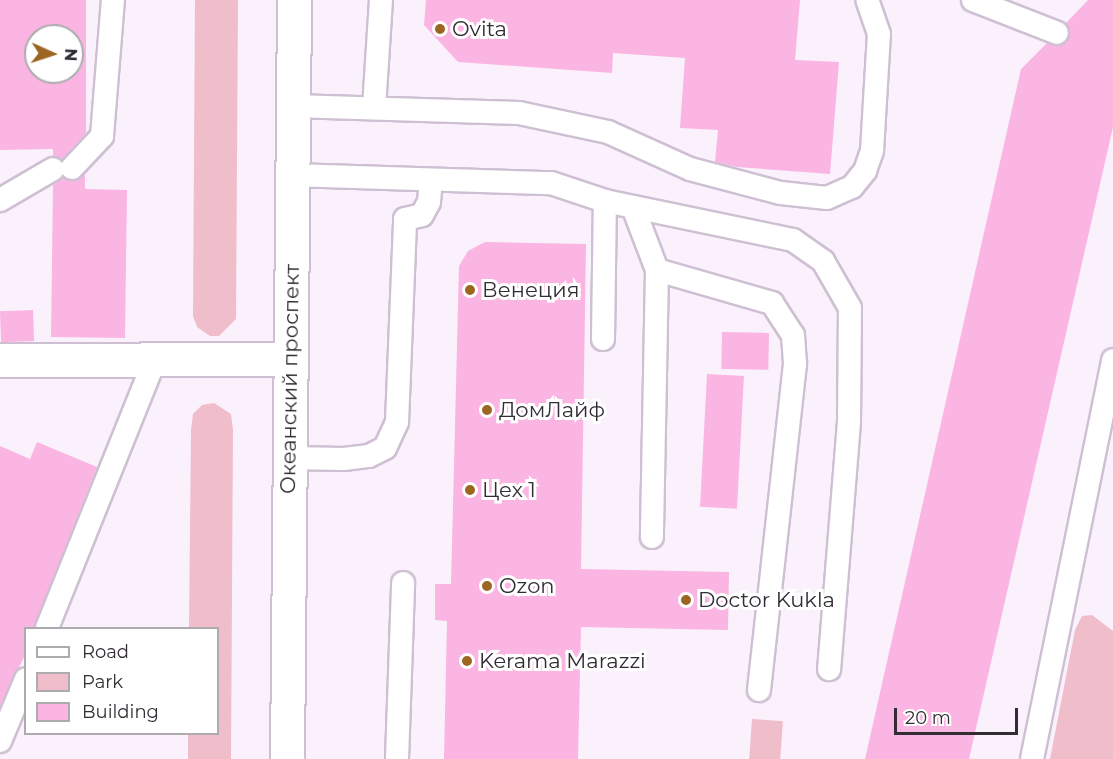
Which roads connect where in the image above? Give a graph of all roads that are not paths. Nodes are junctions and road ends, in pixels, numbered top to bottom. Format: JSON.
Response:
{"nodes":[{"id":1,"x":113,"y":0,"type":"edge"},
{"id":2,"x":294,"y":0,"type":"edge"},
{"id":3,"x":381,"y":0,"type":"edge"},
{"id":4,"x":867,"y":0,"type":"edge"},
{"id":5,"x":979,"y":1,"type":"edge"},
{"id":6,"x":1057,"y":33,"type":"dead end"},
{"id":7,"x":293,"y":106,"type":"junction"},
{"id":8,"x":374,"y":108,"type":"junction"},
{"id":9,"x":292,"y":176,"type":"junction"},
{"id":10,"x":431,"y":180,"type":"junction"},
{"id":11,"x":0,"y":200,"type":"edge"},
{"id":12,"x":605,"y":201,"type":"junction"},
{"id":13,"x":633,"y":207,"type":"junction"},
{"id":14,"x":657,"y":270,"type":"junction"},
{"id":15,"x":603,"y":339,"type":"dead end"},
{"id":16,"x":290,"y":359,"type":"junction"},
{"id":17,"x":0,"y":360,"type":"edge"},
{"id":18,"x":155,"y":360,"type":"junction"},
{"id":19,"x":1113,"y":360,"type":"edge"},
{"id":20,"x":289,"y":458,"type":"junction"},
{"id":21,"x":652,"y":537,"type":"dead end"},
{"id":22,"x":403,"y":583,"type":"dead end"},
{"id":23,"x":47,"y":627,"type":"edge"},
{"id":24,"x":829,"y":669,"type":"dead end"},
{"id":25,"x":24,"y":684,"type":"edge"},
{"id":26,"x":759,"y":690,"type":"dead end"},
{"id":27,"x":0,"y":741,"type":"edge"},
{"id":28,"x":287,"y":759,"type":"edge"},
{"id":29,"x":397,"y":759,"type":"edge"},
{"id":30,"x":1032,"y":759,"type":"edge"}],
"edges":[{"from":1,"to":11,"type":"lane"},
{"from":2,"to":7,"type":"main road","name":"Океанский проспект"},
{"from":3,"to":8,"type":"lane"},
{"from":4,"to":8,"type":"lane"},
{"from":5,"to":6,"type":"lane"},
{"from":7,"to":8,"type":"lane"},
{"from":7,"to":9,"type":"main road","name":"Океанский проспект"},
{"from":9,"to":10,"type":"lane"},
{"from":9,"to":16,"type":"main road","name":"Океанский проспект"},
{"from":10,"to":12,"type":"lane"},
{"from":10,"to":20,"type":"lane"},
{"from":12,"to":13,"type":"lane"},
{"from":12,"to":15,"type":"lane"},
{"from":13,"to":14,"type":"lane"},
{"from":13,"to":24,"type":"lane"},
{"from":14,"to":21,"type":"lane"},
{"from":14,"to":26,"type":"lane"},
{"from":16,"to":18,"type":"main road"},
{"from":16,"to":20,"type":"main road","name":"Океанский проспект"},
{"from":17,"to":18,"type":"main road"},
{"from":18,"to":23,"type":"lane"},
{"from":19,"to":30,"type":"lane"},
{"from":20,"to":28,"type":"main road","name":"Океанский проспект"},
{"from":22,"to":29,"type":"lane"},
{"from":25,"to":27,"type":"lane"}]}
